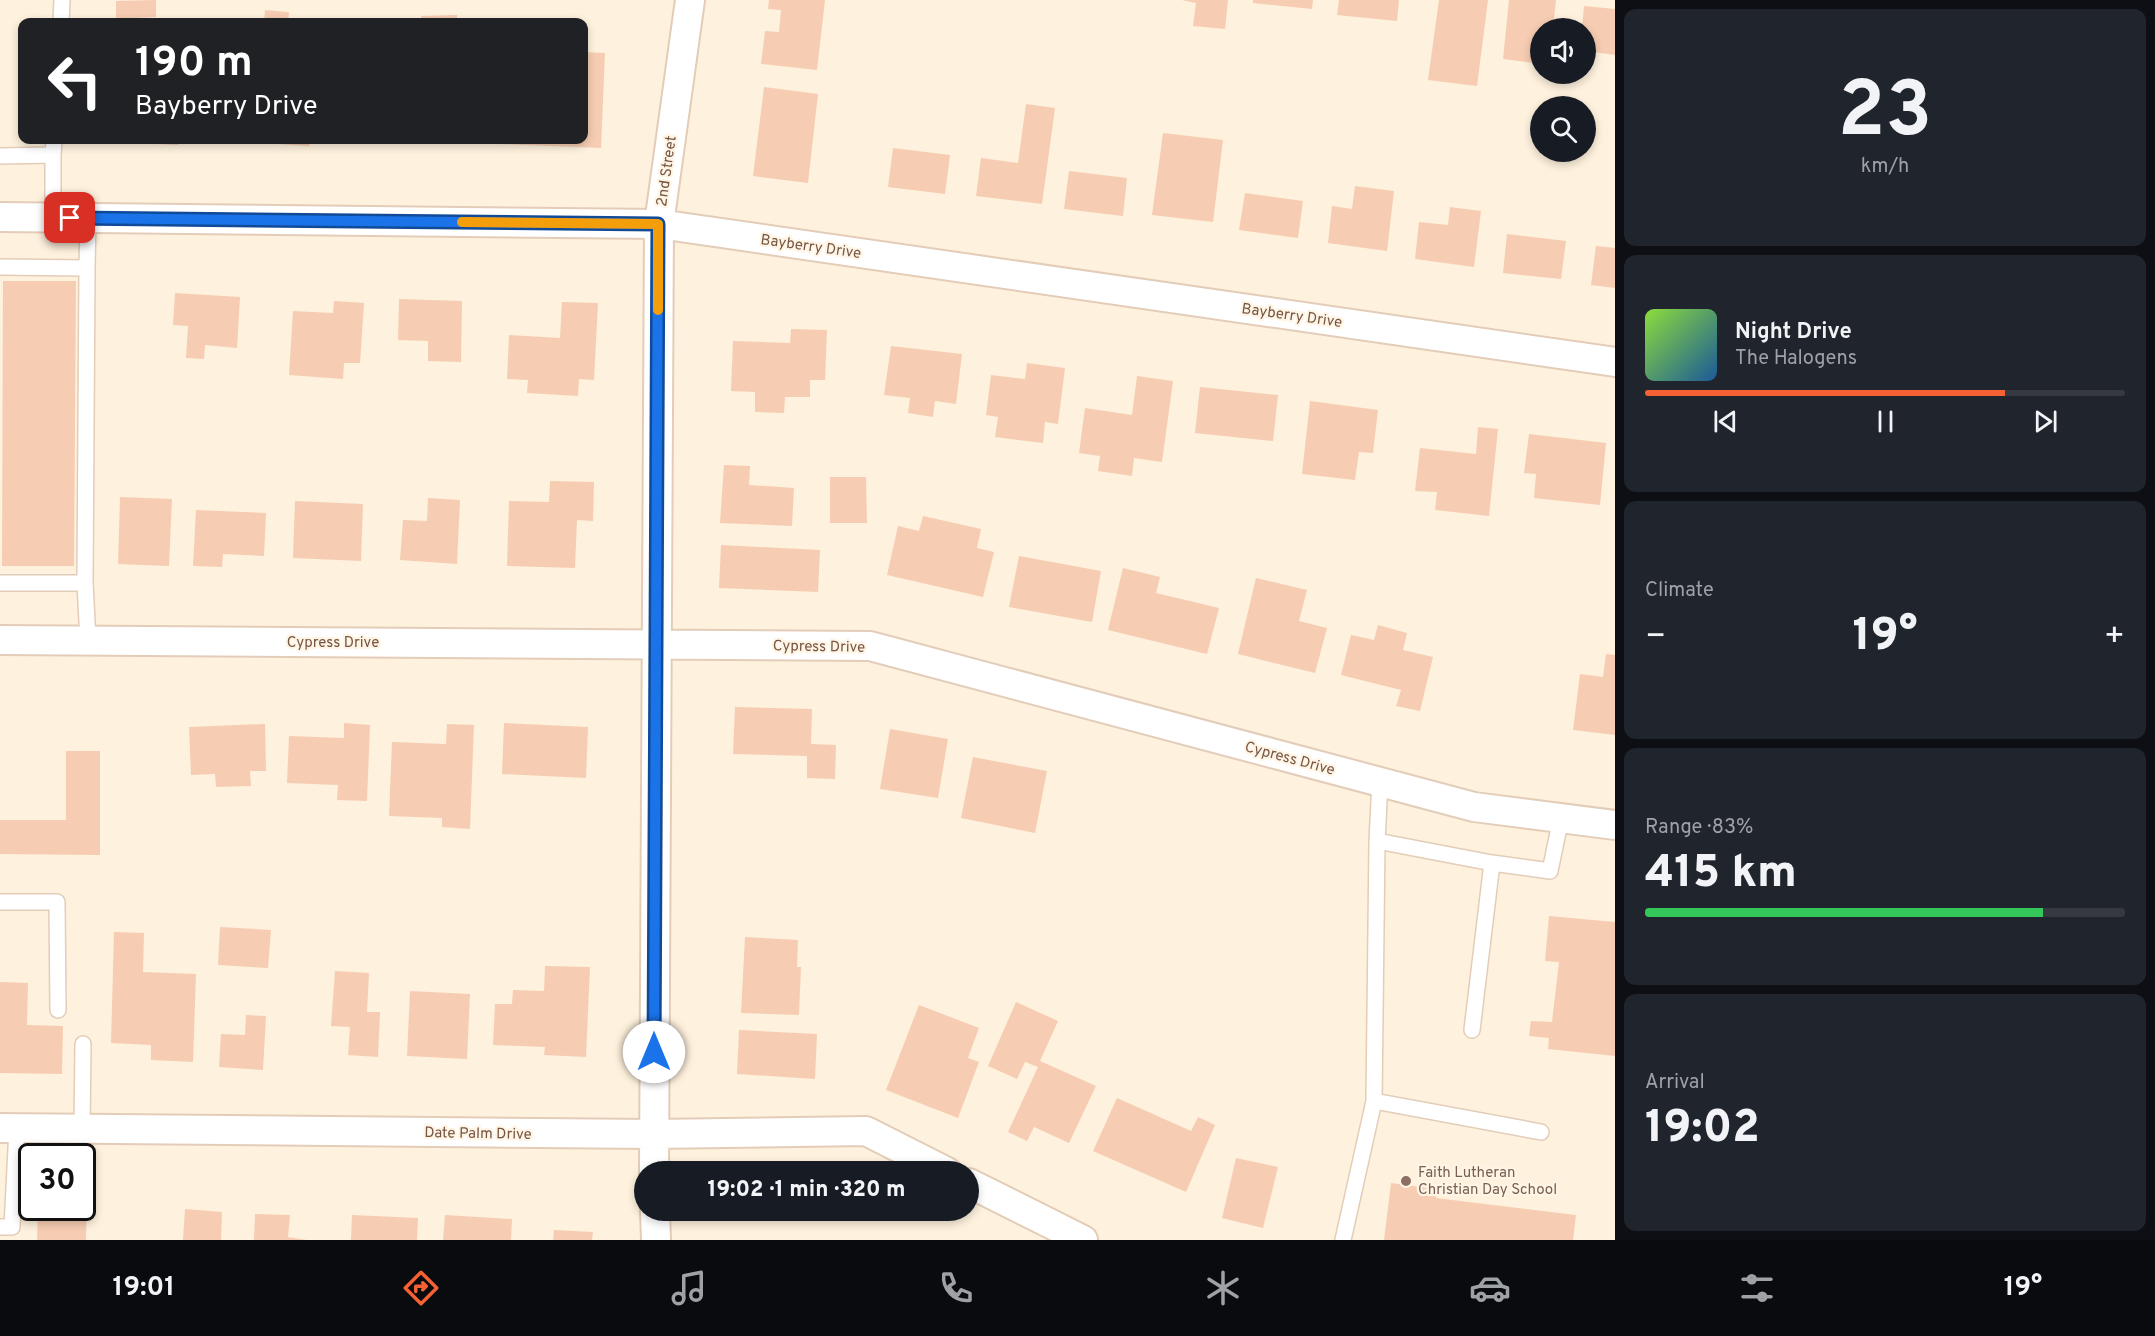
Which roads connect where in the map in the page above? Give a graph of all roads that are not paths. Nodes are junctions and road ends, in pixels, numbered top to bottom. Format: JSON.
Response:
{"nodes":[{"id":1,"x":62,"y":0,"type":"edge"},
{"id":2,"x":690,"y":0,"type":"edge"},
{"id":3,"x":61,"y":18,"type":"edge"},
{"id":4,"x":54,"y":144,"type":"edge"},
{"id":5,"x":53,"y":155,"type":"junction"},
{"id":6,"x":0,"y":156,"type":"edge"},
{"id":7,"x":0,"y":217,"type":"edge"},
{"id":8,"x":53,"y":218,"type":"junction"},
{"id":9,"x":88,"y":218,"type":"junction"},
{"id":10,"x":658,"y":224,"type":"junction"},
{"id":11,"x":0,"y":267,"type":"edge"},
{"id":12,"x":87,"y":268,"type":"junction"},
{"id":13,"x":1615,"y":362,"type":"edge"},
{"id":14,"x":0,"y":583,"type":"edge"},
{"id":15,"x":85,"y":584,"type":"junction"},
{"id":16,"x":0,"y":640,"type":"edge"},
{"id":17,"x":88,"y":641,"type":"junction"},
{"id":18,"x":656,"y":644,"type":"junction"},
{"id":19,"x":1380,"y":782,"type":"junction"},
{"id":20,"x":1561,"y":818,"type":"junction"},
{"id":21,"x":1615,"y":825,"type":"edge"},
{"id":22,"x":1377,"y":841,"type":"junction"},
{"id":23,"x":1492,"y":863,"type":"junction"},
{"id":24,"x":0,"y":902,"type":"edge"},
{"id":25,"x":58,"y":1010,"type":"dead end"},
{"id":26,"x":1472,"y":1030,"type":"dead end"},
{"id":27,"x":83,"y":1044,"type":"dead end"},
{"id":28,"x":1374,"y":1101,"type":"junction"},
{"id":29,"x":8,"y":1129,"type":"edge"},
{"id":30,"x":82,"y":1129,"type":"junction"},
{"id":31,"x":1541,"y":1132,"type":"dead end"},
{"id":32,"x":653,"y":1134,"type":"junction"},
{"id":33,"x":654,"y":1161,"type":"edge"},
{"id":34,"x":925,"y":1161,"type":"edge"},
{"id":35,"x":979,"y":1188,"type":"edge"},
{"id":36,"x":655,"y":1221,"type":"edge"},
{"id":37,"x":0,"y":1227,"type":"edge"},
{"id":38,"x":656,"y":1240,"type":"edge"},
{"id":39,"x":1083,"y":1240,"type":"edge"},
{"id":40,"x":1343,"y":1240,"type":"edge"}],
"edges":[{"from":1,"to":3,"type":"lane"},
{"from":2,"to":10,"type":"street","name":"2nd Street"},
{"from":4,"to":5,"type":"lane"},
{"from":5,"to":6,"type":"lane"},
{"from":5,"to":8,"type":"lane"},
{"from":7,"to":8,"type":"street","name":"Bayberry Drive"},
{"from":8,"to":9,"type":"street","name":"Bayberry Drive"},
{"from":9,"to":10,"type":"street","name":"Bayberry Drive"},
{"from":9,"to":12,"type":"lane"},
{"from":10,"to":13,"type":"street","name":"Bayberry Drive"},
{"from":10,"to":18,"type":"street","name":"2nd Street"},
{"from":11,"to":12,"type":"lane"},
{"from":12,"to":15,"type":"lane"},
{"from":14,"to":15,"type":"lane"},
{"from":15,"to":17,"type":"lane"},
{"from":16,"to":17,"type":"street","name":"Cypress Drive"},
{"from":17,"to":18,"type":"street","name":"Cypress Drive"},
{"from":18,"to":19,"type":"street","name":"Cypress Drive"},
{"from":18,"to":32,"type":"street","name":"2nd Street"},
{"from":19,"to":20,"type":"street","name":"Cypress Drive"},
{"from":19,"to":22,"type":"lane"},
{"from":20,"to":21,"type":"street","name":"Cypress Drive"},
{"from":20,"to":23,"type":"lane"},
{"from":22,"to":23,"type":"lane"},
{"from":22,"to":28,"type":"lane"},
{"from":23,"to":26,"type":"lane"},
{"from":24,"to":25,"type":"lane"},
{"from":27,"to":30,"type":"lane"},
{"from":28,"to":31,"type":"lane"},
{"from":28,"to":40,"type":"lane"},
{"from":29,"to":30,"type":"street","name":"Date Palm Drive"},
{"from":29,"to":37,"type":"lane"},
{"from":30,"to":32,"type":"street","name":"Date Palm Drive"},
{"from":32,"to":33,"type":"street","name":"2nd Street"},
{"from":32,"to":34,"type":"street","name":"Date Palm Drive"},
{"from":35,"to":39,"type":"street"},
{"from":36,"to":38,"type":"street"}]}
